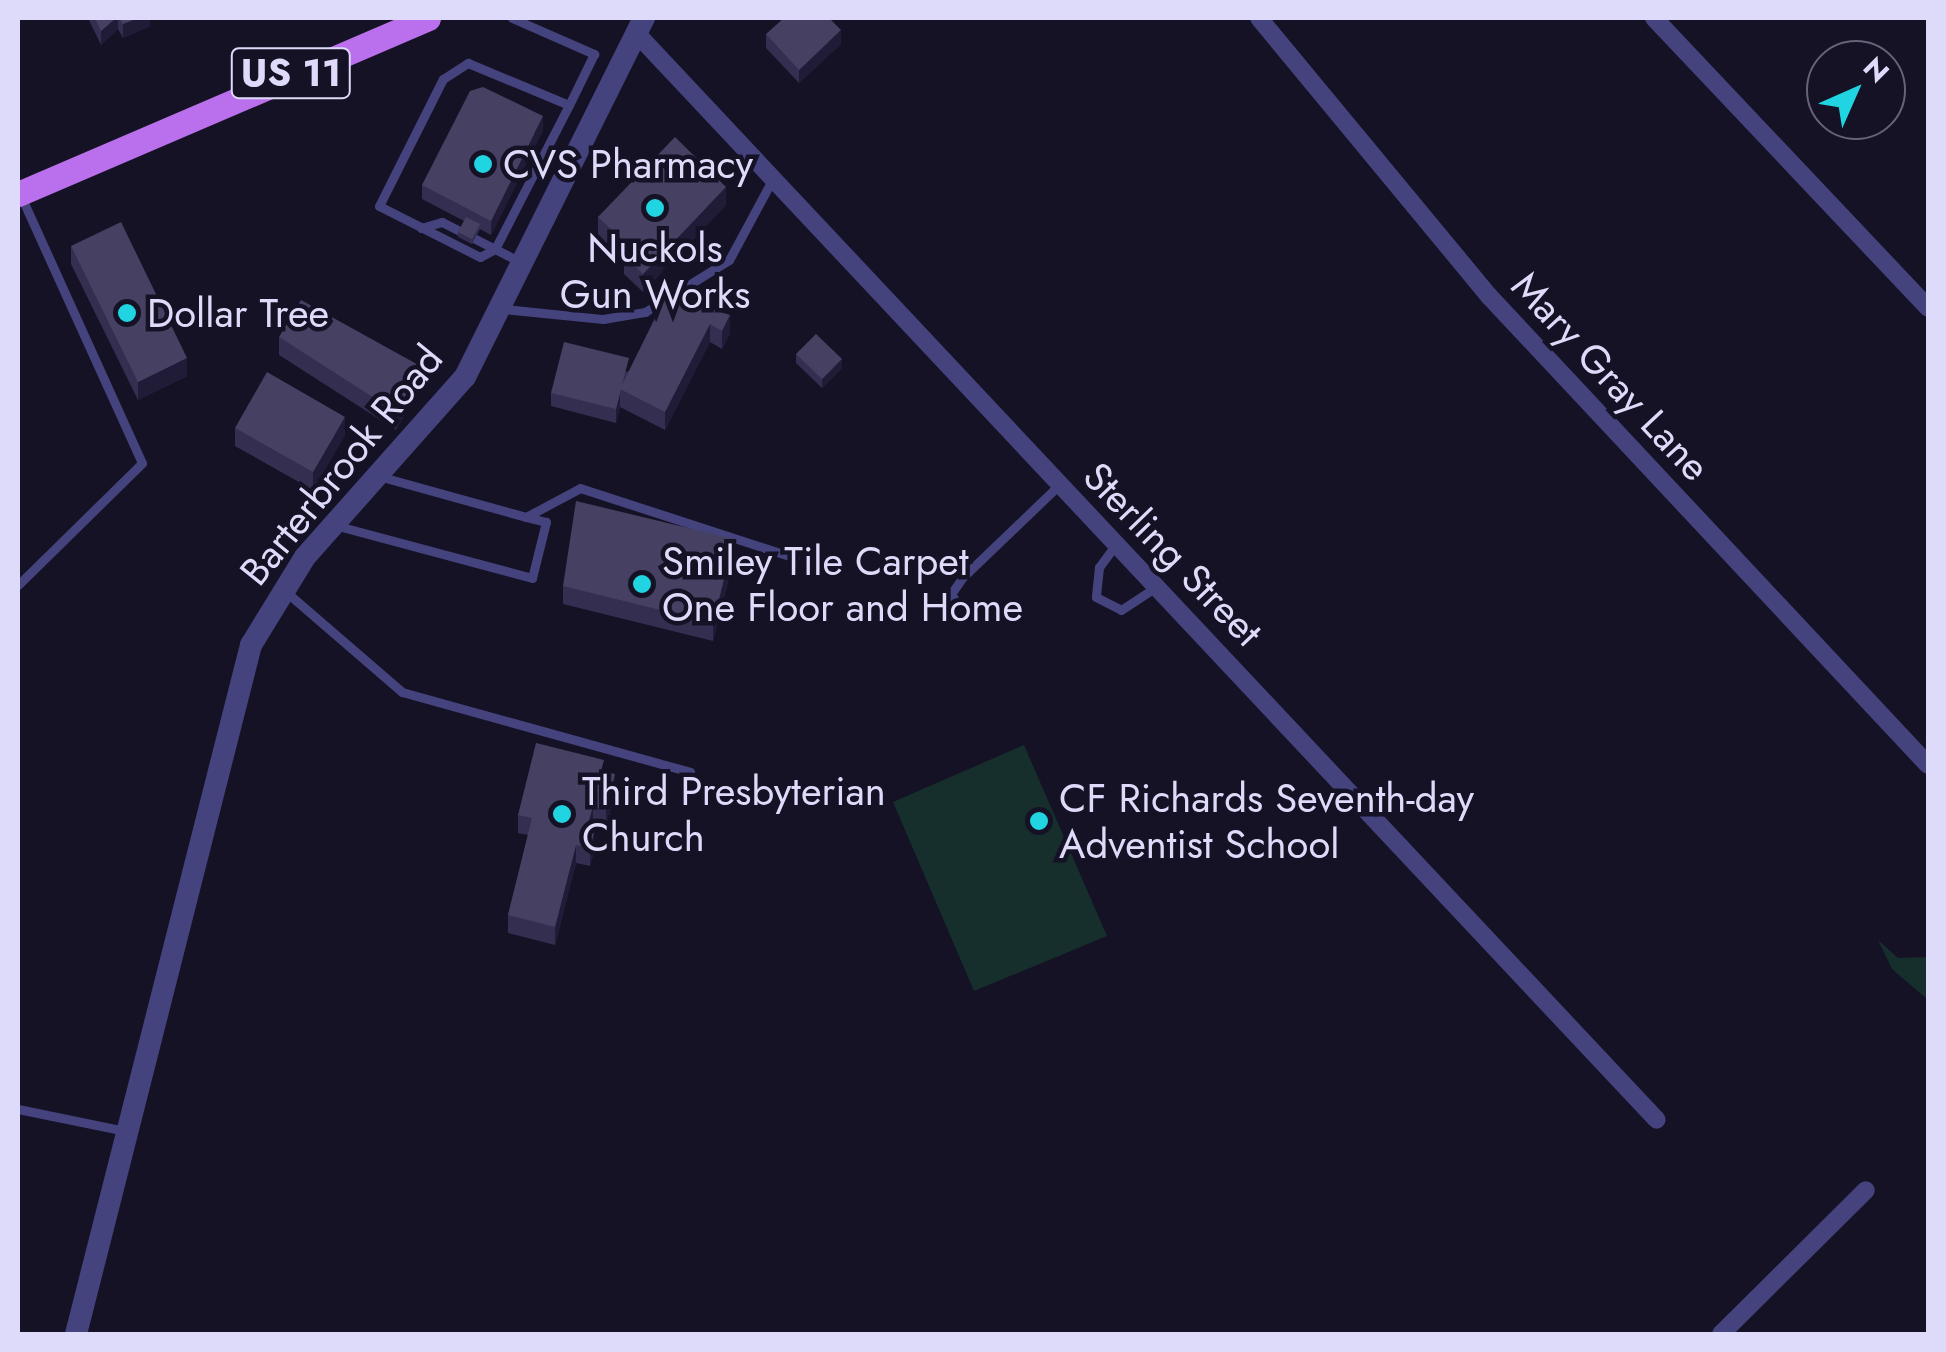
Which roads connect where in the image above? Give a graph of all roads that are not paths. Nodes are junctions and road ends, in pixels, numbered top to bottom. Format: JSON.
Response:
{"nodes":[{"id":1,"x":428,"y":18,"type":"edge"},
{"id":2,"x":512,"y":18,"type":"edge"},
{"id":3,"x":546,"y":18,"type":"edge"},
{"id":4,"x":1259,"y":18,"type":"edge"},
{"id":5,"x":1654,"y":18,"type":"edge"},
{"id":6,"x":641,"y":26,"type":"edge"},
{"id":7,"x":548,"y":30,"type":"junction"},
{"id":8,"x":569,"y":106,"type":"junction"},
{"id":9,"x":774,"y":178,"type":"junction"},
{"id":10,"x":18,"y":193,"type":"edge"},
{"id":11,"x":495,"y":250,"type":"junction"},
{"id":12,"x":526,"y":266,"type":"junction"},
{"id":13,"x":504,"y":308,"type":"junction"},
{"id":14,"x":1928,"y":308,"type":"edge"},
{"id":15,"x":382,"y":477,"type":"junction"},
{"id":16,"x":1059,"y":485,"type":"junction"},
{"id":17,"x":526,"y":517,"type":"junction"},
{"id":18,"x":336,"y":526,"type":"junction"},
{"id":19,"x":1116,"y":544,"type":"junction"},
{"id":20,"x":795,"y":558,"type":"dead end"},
{"id":21,"x":18,"y":585,"type":"edge"},
{"id":22,"x":1157,"y":586,"type":"junction"},
{"id":23,"x":283,"y":589,"type":"junction"},
{"id":24,"x":958,"y":605,"type":"dead end"},
{"id":25,"x":1928,"y":765,"type":"edge"},
{"id":26,"x":690,"y":772,"type":"dead end"},
{"id":27,"x":18,"y":1109,"type":"edge"},
{"id":28,"x":1657,"y":1120,"type":"dead end"},
{"id":29,"x":125,"y":1131,"type":"junction"},
{"id":30,"x":1866,"y":1190,"type":"dead end"},
{"id":31,"x":76,"y":1334,"type":"edge"},
{"id":32,"x":1721,"y":1334,"type":"edge"}],
"edges":[{"from":1,"to":10,"type":"main road","number":"US 11"},
{"from":2,"to":7,"type":"lane"},
{"from":3,"to":7,"type":"lane"},
{"from":4,"to":25,"type":"street","name":"Mary Gray Lane"},
{"from":5,"to":14,"type":"street"},
{"from":6,"to":9,"type":"street","name":"Sterling Street"},
{"from":6,"to":12,"type":"street","name":"Barterbrook Road"},
{"from":7,"to":8,"type":"lane"},
{"from":8,"to":11,"type":"lane"},
{"from":8,"to":11,"type":"lane"},
{"from":9,"to":13,"type":"lane"},
{"from":9,"to":16,"type":"street","name":"Sterling Street"},
{"from":10,"to":21,"type":"lane"},
{"from":11,"to":12,"type":"lane"},
{"from":12,"to":13,"type":"street","name":"Barterbrook Road"},
{"from":13,"to":15,"type":"street","name":"Barterbrook Road"},
{"from":15,"to":17,"type":"lane"},
{"from":15,"to":18,"type":"street","name":"Barterbrook Road"},
{"from":16,"to":19,"type":"street","name":"Sterling Street"},
{"from":16,"to":24,"type":"lane"},
{"from":17,"to":18,"type":"lane"},
{"from":17,"to":20,"type":"lane"},
{"from":18,"to":23,"type":"street","name":"Barterbrook Road"},
{"from":19,"to":22,"type":"street","name":"Sterling Street"},
{"from":19,"to":22,"type":"lane"},
{"from":22,"to":28,"type":"street","name":"Sterling Street"},
{"from":23,"to":26,"type":"lane"},
{"from":23,"to":29,"type":"street","name":"Barterbrook Road"},
{"from":27,"to":29,"type":"lane"},
{"from":29,"to":31,"type":"street","name":"Barterbrook Road"},
{"from":30,"to":32,"type":"street"}]}
